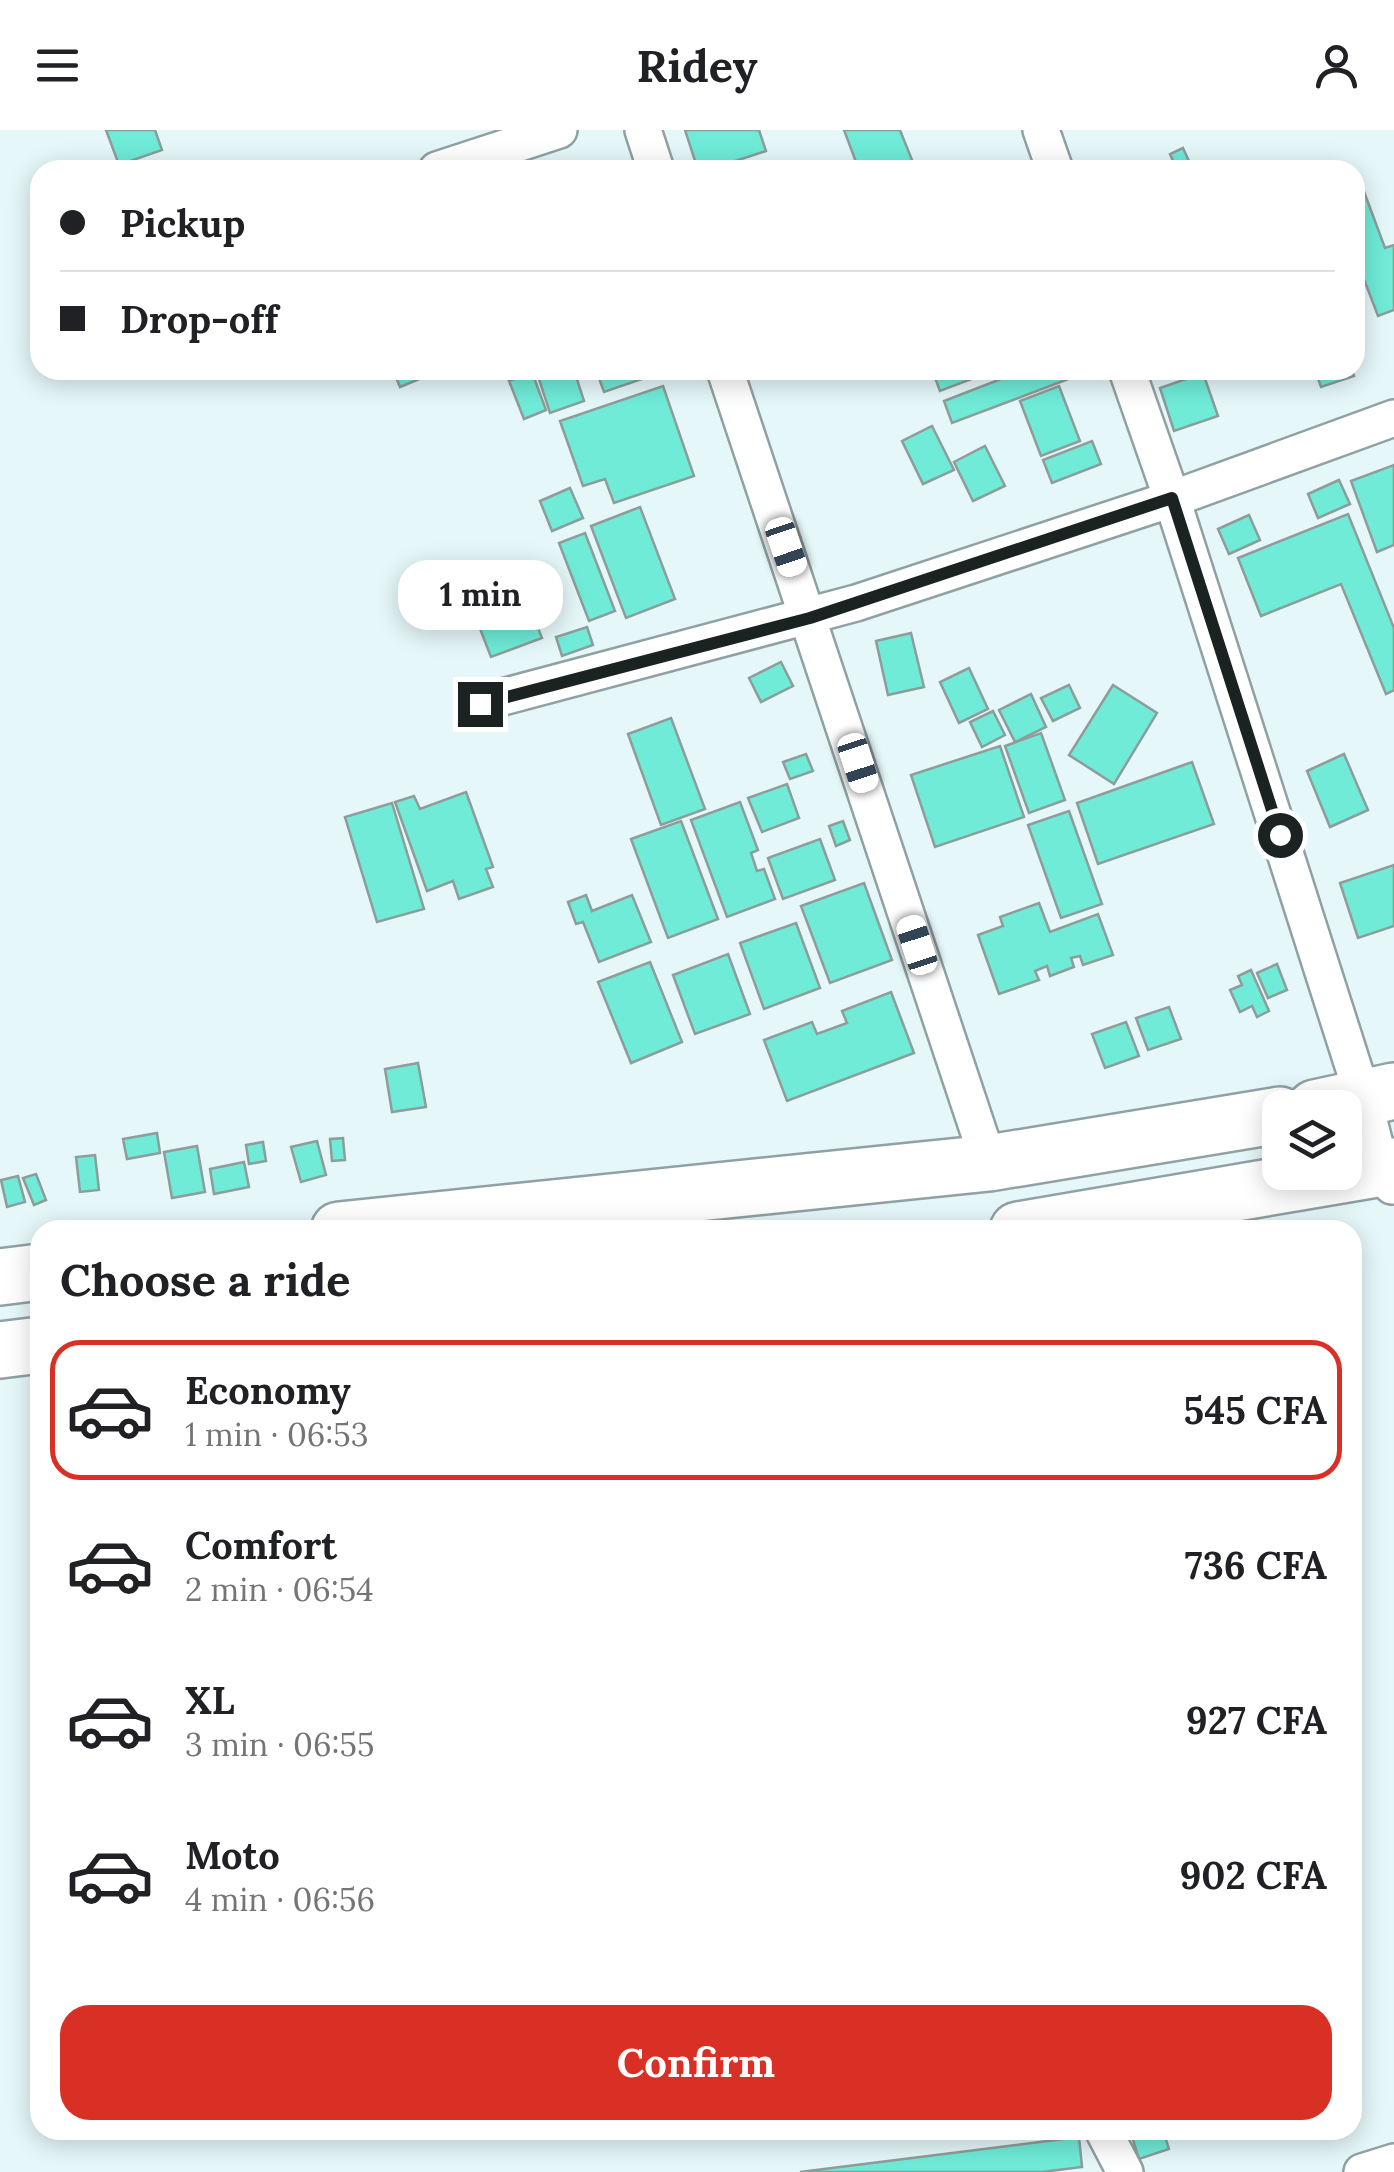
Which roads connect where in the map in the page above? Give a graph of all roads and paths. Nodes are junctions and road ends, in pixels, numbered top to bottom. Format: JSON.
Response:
{"nodes":[{"id":1,"x":559,"y":130,"type":"edge"},
{"id":2,"x":643,"y":130,"type":"edge"},
{"id":3,"x":1041,"y":130,"type":"edge"},
{"id":4,"x":468,"y":160,"type":"edge"},
{"id":5,"x":653,"y":160,"type":"edge"},
{"id":6,"x":1052,"y":160,"type":"edge"},
{"id":7,"x":728,"y":380,"type":"edge"},
{"id":8,"x":1130,"y":380,"type":"edge"},
{"id":9,"x":1394,"y":418,"type":"edge"},
{"id":10,"x":1172,"y":498,"type":"junction"},
{"id":11,"x":810,"y":618,"type":"junction"},
{"id":12,"x":480,"y":704,"type":"dead end"},
{"id":13,"x":1355,"y":1090,"type":"edge"},
{"id":14,"x":1362,"y":1110,"type":"edge"},
{"id":15,"x":1262,"y":1118,"type":"edge"},
{"id":16,"x":988,"y":1164,"type":"junction"},
{"id":17,"x":1390,"y":1174,"type":"edge"},
{"id":18,"x":762,"y":1208,"type":"edge"},
{"id":19,"x":541,"y":1220,"type":"edge"},
{"id":20,"x":1084,"y":1220,"type":"edge"},
{"id":21,"x":30,"y":1273,"type":"edge"},
{"id":22,"x":0,"y":1277,"type":"edge"},
{"id":23,"x":30,"y":1346,"type":"edge"},
{"id":24,"x":0,"y":1350,"type":"edge"},
{"id":25,"x":1108,"y":2140,"type":"edge"},
{"id":26,"x":1394,"y":2162,"type":"edge"},
{"id":27,"x":1126,"y":2172,"type":"edge"},
{"id":28,"x":1362,"y":2172,"type":"edge"}],
"edges":[{"from":1,"to":4,"type":"street"},
{"from":2,"to":5,"type":"street"},
{"from":3,"to":6,"type":"street"},
{"from":7,"to":11,"type":"street"},
{"from":8,"to":10,"type":"street"},
{"from":9,"to":10,"type":"street"},
{"from":10,"to":11,"type":"street"},
{"from":10,"to":13,"type":"street"},
{"from":11,"to":12,"type":"street"},
{"from":11,"to":16,"type":"street"},
{"from":14,"to":17,"type":"street"},
{"from":15,"to":16,"type":"highway"},
{"from":16,"to":18,"type":"highway"},
{"from":17,"to":20,"type":"highway"},
{"from":18,"to":19,"type":"highway"},
{"from":21,"to":22,"type":"highway"},
{"from":23,"to":24,"type":"highway"},
{"from":25,"to":27,"type":"street"},
{"from":26,"to":28,"type":"street"}]}
